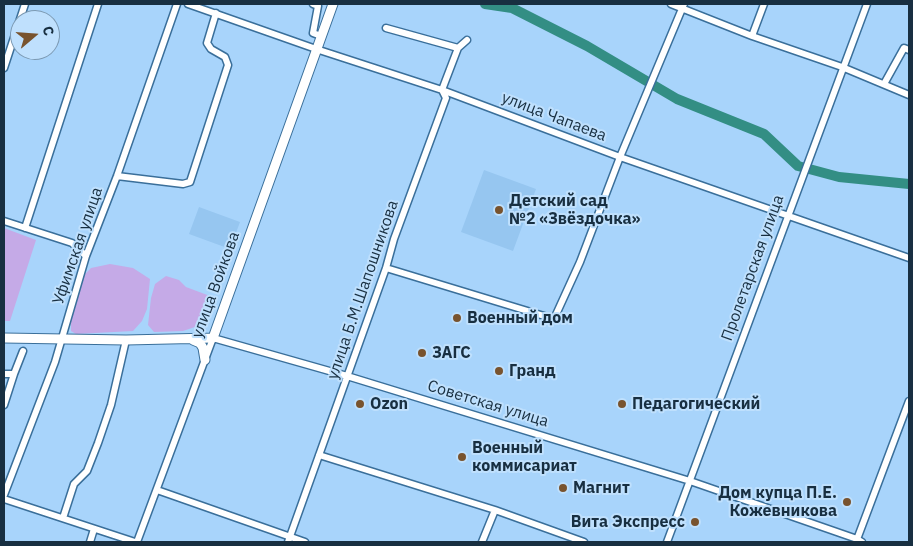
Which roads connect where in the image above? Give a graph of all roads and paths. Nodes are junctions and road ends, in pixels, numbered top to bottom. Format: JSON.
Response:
{"nodes":[{"id":1,"x":25,"y":4,"type":"edge"},
{"id":2,"x":98,"y":4,"type":"edge"},
{"id":3,"x":177,"y":4,"type":"edge"},
{"id":4,"x":188,"y":4,"type":"edge"},
{"id":5,"x":313,"y":4,"type":"edge"},
{"id":6,"x":333,"y":4,"type":"edge"},
{"id":7,"x":672,"y":4,"type":"edge"},
{"id":8,"x":764,"y":4,"type":"edge"},
{"id":9,"x":866,"y":4,"type":"edge"},
{"id":10,"x":684,"y":6,"type":"edge"},
{"id":11,"x":216,"y":14,"type":"junction"},
{"id":12,"x":386,"y":28,"type":"dead end"},
{"id":13,"x":321,"y":36,"type":"junction"},
{"id":14,"x":752,"y":36,"type":"junction"},
{"id":15,"x":467,"y":40,"type":"dead end"},
{"id":16,"x":458,"y":48,"type":"junction"},
{"id":17,"x":316,"y":49,"type":"junction"},
{"id":18,"x":909,"y":50,"type":"edge"},
{"id":19,"x":842,"y":67,"type":"junction"},
{"id":20,"x":4,"y":68,"type":"edge"},
{"id":21,"x":884,"y":84,"type":"junction"},
{"id":22,"x":442,"y":90,"type":"junction"},
{"id":23,"x":909,"y":95,"type":"edge"},
{"id":24,"x":620,"y":157,"type":"junction"},
{"id":25,"x":117,"y":176,"type":"junction"},
{"id":26,"x":787,"y":216,"type":"junction"},
{"id":27,"x":4,"y":221,"type":"edge"},
{"id":28,"x":24,"y":228,"type":"junction"},
{"id":29,"x":86,"y":256,"type":"junction"},
{"id":30,"x":909,"y":258,"type":"edge"},
{"id":31,"x":386,"y":268,"type":"junction"},
{"id":32,"x":221,"y":315,"type":"junction"},
{"id":33,"x":4,"y":338,"type":"edge"},
{"id":34,"x":213,"y":338,"type":"junction"},
{"id":35,"x":63,"y":339,"type":"junction"},
{"id":36,"x":188,"y":339,"type":"junction"},
{"id":37,"x":126,"y":340,"type":"junction"},
{"id":38,"x":23,"y":351,"type":"dead end"},
{"id":39,"x":205,"y":360,"type":"junction"},
{"id":40,"x":4,"y":374,"type":"edge"},
{"id":41,"x":14,"y":374,"type":"junction"},
{"id":42,"x":347,"y":376,"type":"junction"},
{"id":43,"x":909,"y":401,"type":"edge"},
{"id":44,"x":4,"y":405,"type":"edge"},
{"id":45,"x":319,"y":455,"type":"junction"},
{"id":46,"x":690,"y":481,"type":"junction"},
{"id":47,"x":156,"y":490,"type":"junction"},
{"id":48,"x":4,"y":497,"type":"edge"},
{"id":49,"x":495,"y":510,"type":"junction"},
{"id":50,"x":63,"y":518,"type":"junction"},
{"id":51,"x":94,"y":529,"type":"junction"},
{"id":52,"x":289,"y":540,"type":"edge"},
{"id":53,"x":858,"y":541,"type":"edge"},
{"id":54,"x":90,"y":542,"type":"edge"},
{"id":55,"x":136,"y":542,"type":"edge"},
{"id":56,"x":305,"y":542,"type":"edge"},
{"id":57,"x":482,"y":542,"type":"edge"},
{"id":58,"x":584,"y":542,"type":"edge"},
{"id":59,"x":667,"y":542,"type":"edge"}],
"edges":[{"from":1,"to":20,"type":"street"},
{"from":2,"to":28,"type":"street"},
{"from":3,"to":25,"type":"street","name":"Уфимская улица"},
{"from":4,"to":11,"type":"street","name":"улица Чапаева"},
{"from":5,"to":13,"type":"street"},
{"from":6,"to":13,"type":"main road","name":"улица Войкова"},
{"from":7,"to":10,"type":"street"},
{"from":8,"to":14,"type":"street"},
{"from":9,"to":19,"type":"street","name":"Пролетарская улица"},
{"from":10,"to":14,"type":"street"},
{"from":10,"to":24,"type":"street"},
{"from":11,"to":17,"type":"street","name":"улица Чапаева"},
{"from":11,"to":25,"type":"street"},
{"from":12,"to":16,"type":"street"},
{"from":13,"to":17,"type":"main road","name":"улица Войкова"},
{"from":14,"to":19,"type":"street"},
{"from":15,"to":16,"type":"street","name":"улица Б.М.Шапошникова"},
{"from":16,"to":22,"type":"street","name":"улица Б.М.Шапошникова"},
{"from":17,"to":22,"type":"street","name":"улица Чапаева"},
{"from":17,"to":32,"type":"main road","name":"улица Войкова"},
{"from":18,"to":21,"type":"street"},
{"from":19,"to":21,"type":"street"},
{"from":19,"to":26,"type":"street","name":"Пролетарская улица"},
{"from":21,"to":23,"type":"street"},
{"from":22,"to":24,"type":"street","name":"улица Чапаева"},
{"from":22,"to":31,"type":"street","name":"улица Б.М.Шапошникова"},
{"from":24,"to":26,"type":"street","name":"улица Чапаева"},
{"from":24,"to":31,"type":"street"},
{"from":25,"to":29,"type":"street","name":"Уфимская улица"},
{"from":26,"to":30,"type":"street","name":"улица Чапаева"},
{"from":26,"to":46,"type":"street","name":"Пролетарская улица"},
{"from":27,"to":28,"type":"street"},
{"from":28,"to":29,"type":"street"},
{"from":29,"to":35,"type":"street","name":"Уфимская улица"},
{"from":31,"to":42,"type":"street","name":"улица Б.М.Шапошникова"},
{"from":32,"to":34,"type":"main road","name":"улица Войкова"},
{"from":32,"to":36,"type":"main road"},
{"from":33,"to":35,"type":"main road","name":"Советская улица"},
{"from":34,"to":36,"type":"main road","name":"Советская улица"},
{"from":34,"to":39,"type":"street","name":"улица Войкова"},
{"from":34,"to":42,"type":"street","name":"Советская улица"},
{"from":35,"to":37,"type":"main road","name":"Советская улица"},
{"from":35,"to":48,"type":"street","name":"Уфимская улица"},
{"from":36,"to":37,"type":"main road","name":"Советская улица"},
{"from":36,"to":39,"type":"main road"},
{"from":37,"to":50,"type":"street"},
{"from":38,"to":41,"type":"street"},
{"from":39,"to":47,"type":"street","name":"улица Войкова"},
{"from":40,"to":41,"type":"street"},
{"from":41,"to":44,"type":"street"},
{"from":42,"to":45,"type":"street","name":"улица Б.М.Шапошникова"},
{"from":42,"to":46,"type":"street","name":"Советская улица"},
{"from":43,"to":53,"type":"street"},
{"from":45,"to":49,"type":"street"},
{"from":45,"to":52,"type":"street","name":"улица Б.М.Шапошникова"},
{"from":46,"to":53,"type":"street","name":"Советская улица"},
{"from":46,"to":59,"type":"street","name":"Пролетарская улица"},
{"from":47,"to":52,"type":"street"},
{"from":47,"to":55,"type":"street","name":"улица Войкова"},
{"from":48,"to":50,"type":"street"},
{"from":49,"to":57,"type":"street"},
{"from":49,"to":58,"type":"street"},
{"from":50,"to":51,"type":"street"},
{"from":51,"to":54,"type":"street"},
{"from":51,"to":55,"type":"street"},
{"from":52,"to":56,"type":"street"}]}
